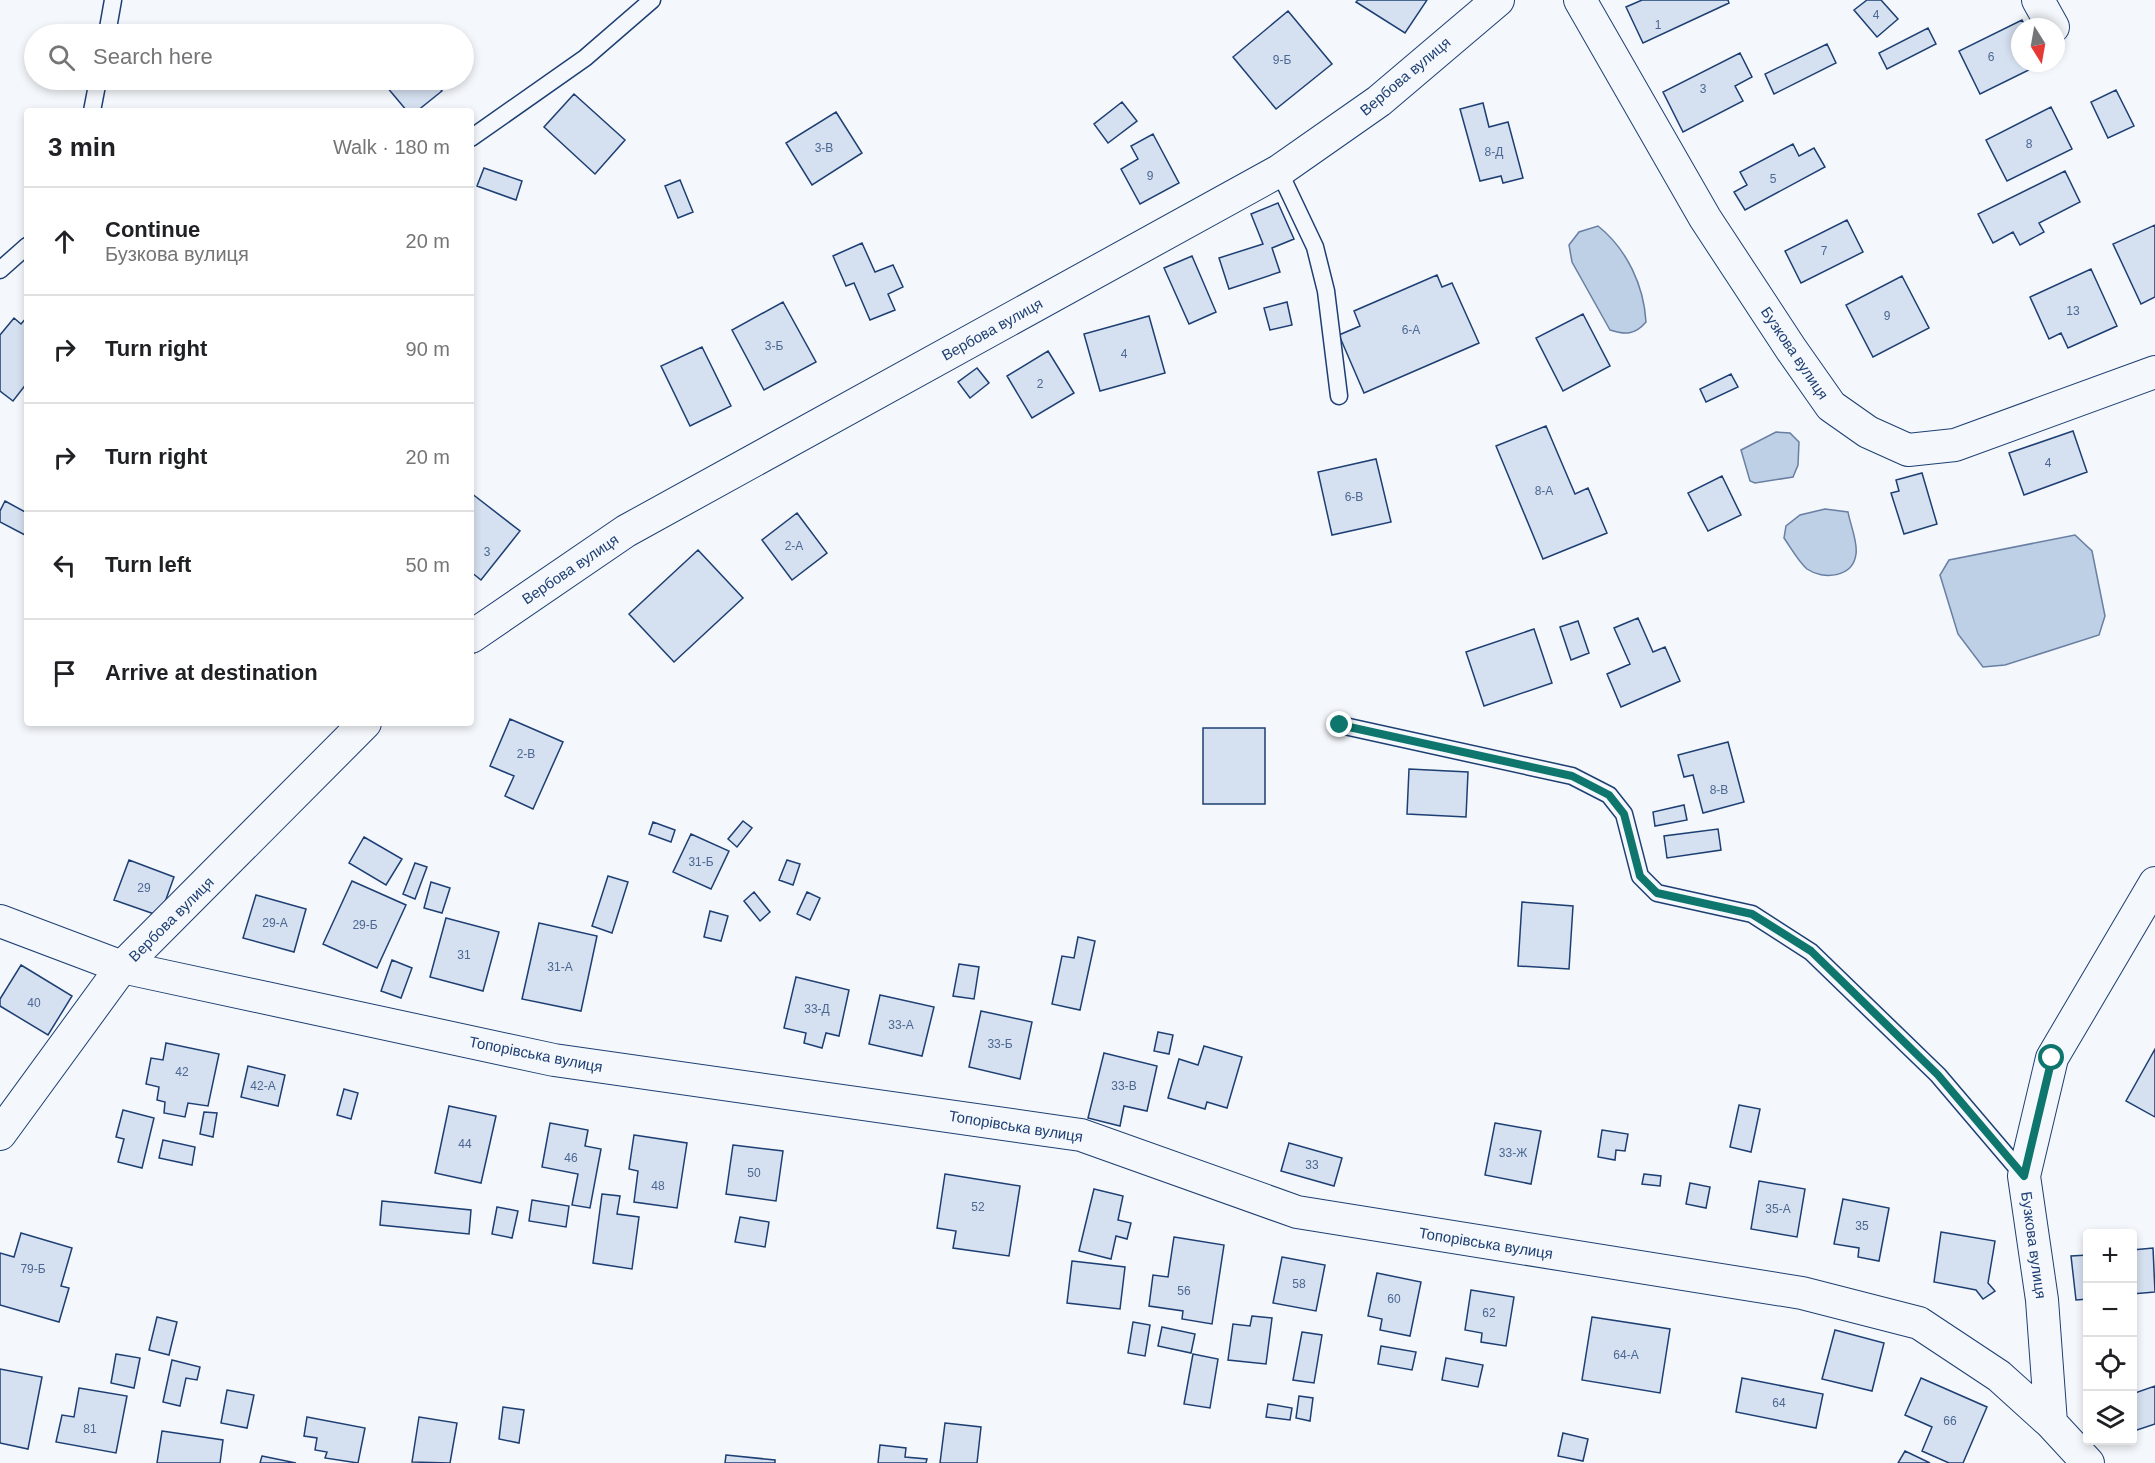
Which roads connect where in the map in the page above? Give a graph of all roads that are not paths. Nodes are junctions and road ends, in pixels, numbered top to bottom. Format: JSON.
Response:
{"nodes":[{"id":1,"x":113,"y":0,"type":"edge"},
{"id":2,"x":652,"y":0,"type":"edge"},
{"id":3,"x":1498,"y":0,"type":"edge"},
{"id":4,"x":1580,"y":0,"type":"edge"},
{"id":5,"x":2038,"y":0,"type":"edge"},
{"id":6,"x":2048,"y":18,"type":"edge"},
{"id":7,"x":109,"y":24,"type":"edge"},
{"id":8,"x":96,"y":90,"type":"edge"},
{"id":9,"x":93,"y":108,"type":"edge"},
{"id":10,"x":474,"y":136,"type":"edge"},
{"id":11,"x":1279,"y":171,"type":"junction"},
{"id":12,"x":24,"y":249,"type":"edge"},
{"id":13,"x":0,"y":270,"type":"edge"},
{"id":14,"x":2155,"y":372,"type":"edge"},
{"id":15,"x":1340,"y":396,"type":"dead end"},
{"id":16,"x":474,"y":635,"type":"edge"},
{"id":17,"x":1340,"y":725,"type":"dead end"},
{"id":18,"x":362,"y":726,"type":"edge"},
{"id":19,"x":2155,"y":883,"type":"edge"},
{"id":20,"x":0,"y":921,"type":"edge"},
{"id":21,"x":122,"y":967,"type":"junction"},
{"id":22,"x":0,"y":1134,"type":"edge"},
{"id":23,"x":2024,"y":1176,"type":"junction"},
{"id":24,"x":2051,"y":1423,"type":"junction"},
{"id":25,"x":2088,"y":1463,"type":"edge"}],
"edges":[{"from":1,"to":7,"type":"lane"},
{"from":2,"to":10,"type":"lane"},
{"from":3,"to":11,"type":"street","name":"Вербова вулиця"},
{"from":4,"to":14,"type":"street","name":"Бузкова вулиця"},
{"from":5,"to":6,"type":"street"},
{"from":8,"to":9,"type":"lane"},
{"from":11,"to":15,"type":"lane"},
{"from":11,"to":16,"type":"street","name":"Вербова вулиця"},
{"from":12,"to":13,"type":"lane"},
{"from":17,"to":23,"type":"lane"},
{"from":18,"to":21,"type":"street","name":"Вербова вулиця"},
{"from":19,"to":23,"type":"street","name":"Бузкова вулиця"},
{"from":20,"to":21,"type":"street","name":"Топорівська вулиця"},
{"from":21,"to":22,"type":"street","name":"Вербова вулиця"},
{"from":21,"to":24,"type":"street","name":"Топорівська вулиця"},
{"from":23,"to":24,"type":"street","name":"Бузкова вулиця"},
{"from":24,"to":25,"type":"street","name":"Топорівська вулиця"}]}
